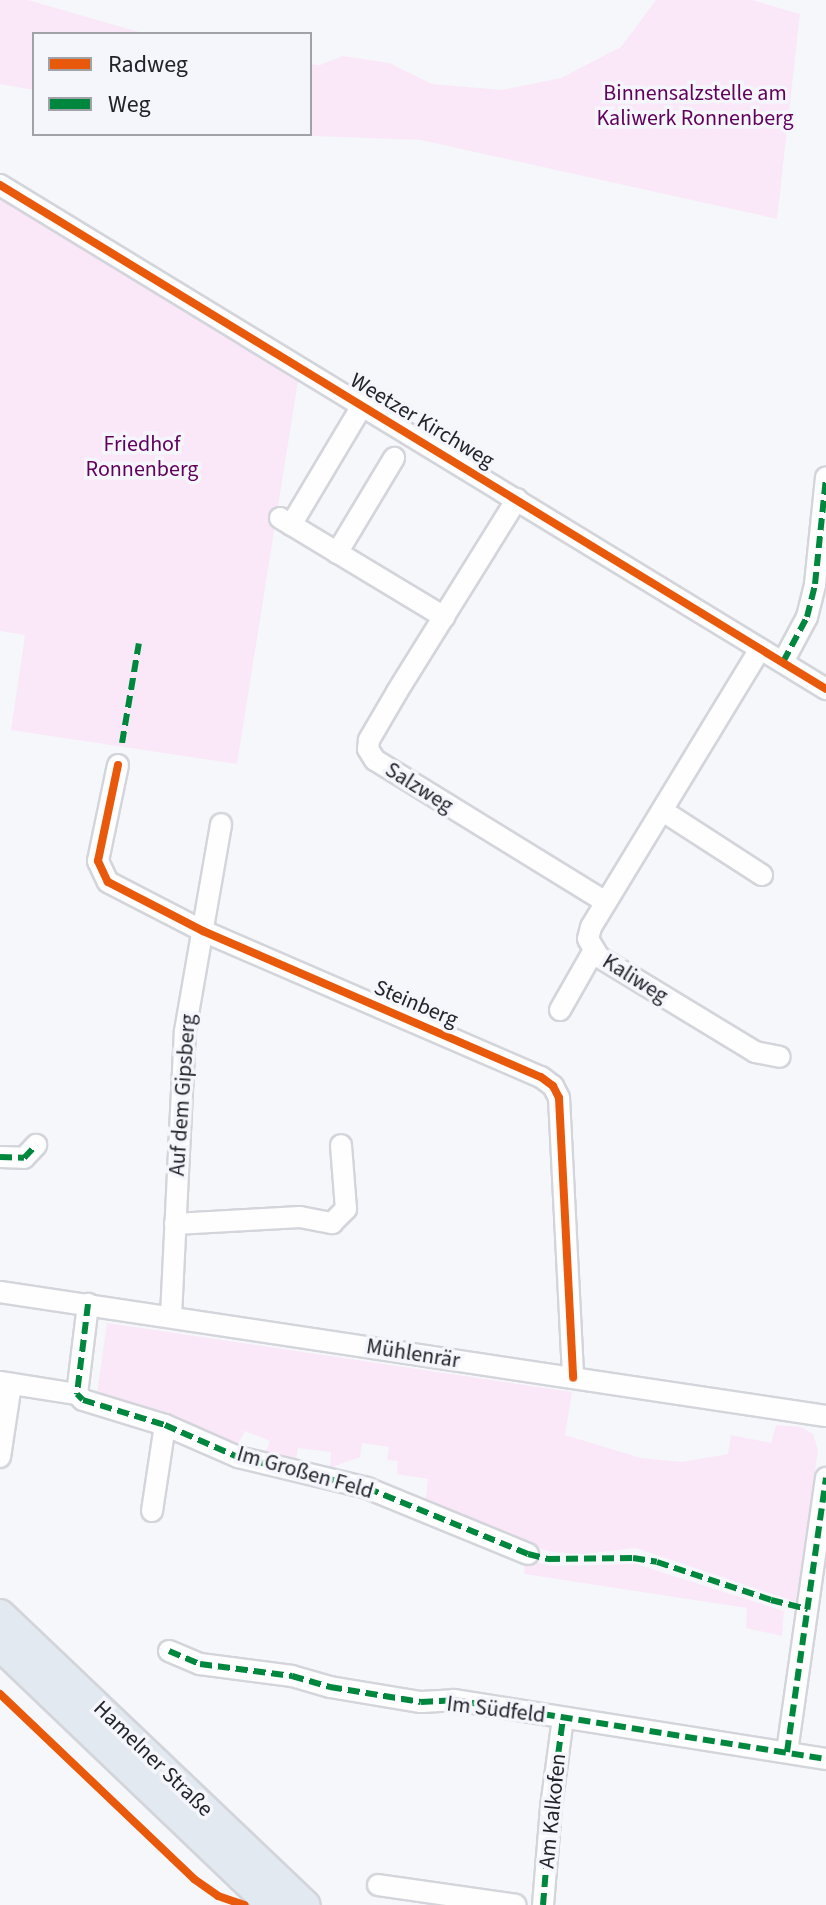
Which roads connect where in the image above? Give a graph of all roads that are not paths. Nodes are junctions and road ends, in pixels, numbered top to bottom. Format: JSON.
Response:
{"nodes":[{"id":1,"x":0,"y":185,"type":"edge"},
{"id":2,"x":362,"y":406,"type":"junction"},
{"id":3,"x":394,"y":458,"type":"dead end"},
{"id":4,"x":826,"y":478,"type":"edge"},
{"id":5,"x":517,"y":499,"type":"junction"},
{"id":6,"x":337,"y":553,"type":"junction"},
{"id":7,"x":444,"y":617,"type":"junction"},
{"id":8,"x":760,"y":649,"type":"junction"},
{"id":9,"x":783,"y":662,"type":"junction"},
{"id":10,"x":826,"y":689,"type":"edge"},
{"id":11,"x":118,"y":765,"type":"dead end"},
{"id":12,"x":663,"y":811,"type":"junction"},
{"id":13,"x":221,"y":824,"type":"dead end"},
{"id":14,"x":762,"y":875,"type":"dead end"},
{"id":15,"x":606,"y":902,"type":"junction"},
{"id":16,"x":203,"y":931,"type":"junction"},
{"id":17,"x":593,"y":952,"type":"junction"},
{"id":18,"x":560,"y":1010,"type":"dead end"},
{"id":19,"x":780,"y":1057,"type":"dead end"},
{"id":20,"x":36,"y":1145,"type":"dead end"},
{"id":21,"x":341,"y":1145,"type":"dead end"},
{"id":22,"x":0,"y":1157,"type":"edge"},
{"id":23,"x":175,"y":1224,"type":"junction"},
{"id":24,"x":0,"y":1292,"type":"edge"},
{"id":25,"x":88,"y":1304,"type":"junction"},
{"id":26,"x":171,"y":1316,"type":"junction"},
{"id":27,"x":573,"y":1378,"type":"junction"},
{"id":28,"x":6,"y":1383,"type":"edge"},
{"id":29,"x":77,"y":1394,"type":"junction"},
{"id":30,"x":826,"y":1416,"type":"edge"},
{"id":31,"x":165,"y":1425,"type":"junction"},
{"id":32,"x":0,"y":1457,"type":"edge"},
{"id":33,"x":826,"y":1478,"type":"edge"},
{"id":34,"x":152,"y":1511,"type":"dead end"},
{"id":35,"x":528,"y":1554,"type":"dead end"},
{"id":36,"x":0,"y":1614,"type":"edge"},
{"id":37,"x":0,"y":1646,"type":"edge"},
{"id":38,"x":169,"y":1651,"type":"dead end"},
{"id":39,"x":563,"y":1718,"type":"junction"},
{"id":40,"x":787,"y":1752,"type":"junction"},
{"id":41,"x":826,"y":1759,"type":"edge"},
{"id":42,"x":378,"y":1885,"type":"dead end"},
{"id":43,"x":271,"y":1905,"type":"edge"},
{"id":44,"x":306,"y":1905,"type":"edge"},
{"id":45,"x":516,"y":1905,"type":"edge"},
{"id":46,"x":543,"y":1905,"type":"edge"}],
"edges":[{"from":1,"to":2,"type":"street","name":"Weetzer Kirchweg"},
{"from":2,"to":5,"type":"street","name":"Weetzer Kirchweg"},
{"from":2,"to":6,"type":"street"},
{"from":3,"to":6,"type":"street"},
{"from":4,"to":9,"type":"street"},
{"from":5,"to":7,"type":"street","name":"Salzweg"},
{"from":5,"to":8,"type":"street","name":"Weetzer Kirchweg"},
{"from":6,"to":7,"type":"street"},
{"from":7,"to":15,"type":"street","name":"Salzweg"},
{"from":8,"to":9,"type":"street","name":"Weetzer Kirchweg"},
{"from":8,"to":12,"type":"street","name":"Kaliweg"},
{"from":9,"to":10,"type":"street","name":"Weetzer Kirchweg"},
{"from":11,"to":16,"type":"street","name":"Steinberg"},
{"from":12,"to":14,"type":"street"},
{"from":12,"to":15,"type":"street","name":"Kaliweg"},
{"from":13,"to":16,"type":"street","name":"Auf dem Gipsberg"},
{"from":15,"to":17,"type":"street","name":"Kaliweg"},
{"from":16,"to":23,"type":"street","name":"Auf dem Gipsberg"},
{"from":16,"to":27,"type":"street","name":"Steinberg"},
{"from":17,"to":18,"type":"street"},
{"from":17,"to":19,"type":"street","name":"Kaliweg"},
{"from":20,"to":22,"type":"street"},
{"from":21,"to":23,"type":"street"},
{"from":23,"to":26,"type":"street","name":"Auf dem Gipsberg"},
{"from":24,"to":25,"type":"street","name":"Mühlenrär"},
{"from":25,"to":26,"type":"street","name":"Mühlenrär"},
{"from":25,"to":29,"type":"street"},
{"from":26,"to":27,"type":"street","name":"Mühlenrär"},
{"from":27,"to":30,"type":"street","name":"Mühlenrär"},
{"from":28,"to":29,"type":"street","name":"Im Großen Feld"},
{"from":28,"to":32,"type":"street"},
{"from":29,"to":31,"type":"street","name":"Im Großen Feld"},
{"from":31,"to":34,"type":"street"},
{"from":31,"to":35,"type":"street","name":"Im Großen Feld"},
{"from":33,"to":40,"type":"street"},
{"from":36,"to":44,"type":"highway","name":"Hamelner Straße"},
{"from":37,"to":43,"type":"highway"},
{"from":38,"to":39,"type":"street","name":"Im Südfeld"},
{"from":39,"to":40,"type":"street","name":"Im Südfeld"},
{"from":39,"to":46,"type":"street","name":"Am Kalkofen"},
{"from":40,"to":41,"type":"street","name":"Im Südfeld"},
{"from":42,"to":45,"type":"street"}]}
